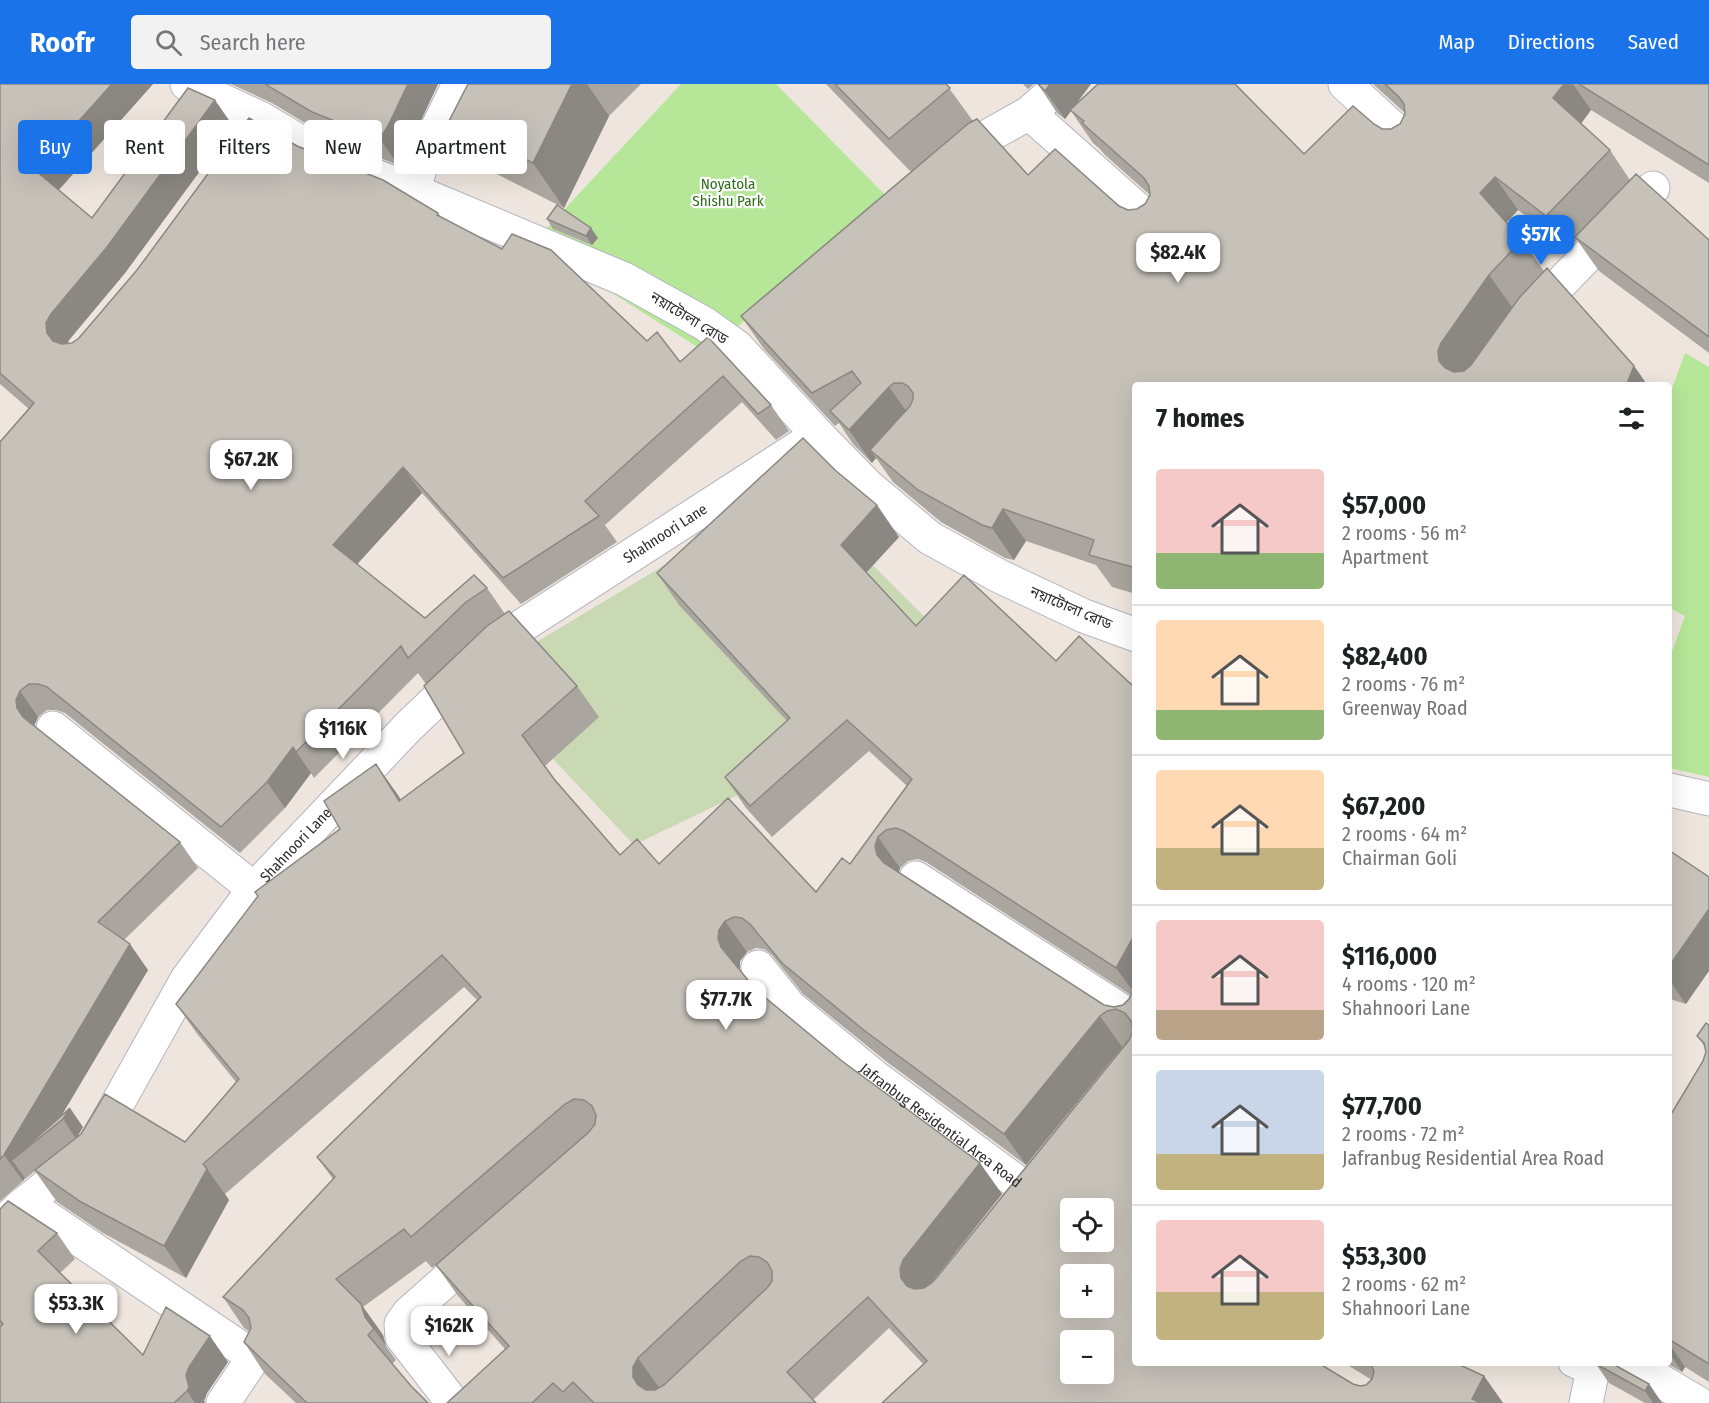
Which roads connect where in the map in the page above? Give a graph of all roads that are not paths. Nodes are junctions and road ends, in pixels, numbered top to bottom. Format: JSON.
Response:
{"nodes":[{"id":1,"x":187,"y":84,"type":"edge"},
{"id":2,"x":459,"y":84,"type":"edge"},
{"id":3,"x":1062,"y":84,"type":"edge"},
{"id":4,"x":1345,"y":84,"type":"edge"},
{"id":5,"x":1029,"y":113,"type":"junction"},
{"id":6,"x":262,"y":119,"type":"joint"},
{"id":7,"x":1409,"y":143,"type":"edge"},
{"id":8,"x":930,"y":184,"type":"edge"},
{"id":9,"x":1653,"y":188,"type":"edge"},
{"id":10,"x":414,"y":191,"type":"junction"},
{"id":11,"x":1154,"y":224,"type":"edge"},
{"id":12,"x":763,"y":324,"type":"edge"},
{"id":13,"x":737,"y":346,"type":"junction"},
{"id":14,"x":1482,"y":382,"type":"edge"},
{"id":15,"x":818,"y":435,"type":"junction"},
{"id":16,"x":1132,"y":634,"type":"edge"},
{"id":17,"x":53,"y":728,"type":"dead end"},
{"id":18,"x":1672,"y":790,"type":"edge"},
{"id":19,"x":1709,"y":799,"type":"edge"},
{"id":20,"x":916,"y":878,"type":"edge"},
{"id":21,"x":254,"y":889,"type":"junction"},
{"id":22,"x":759,"y":967,"type":"edge"},
{"id":23,"x":1132,"y":1017,"type":"edge"},
{"id":24,"x":1064,"y":1147,"type":"edge"},
{"id":25,"x":10,"y":1216,"type":"edge"},
{"id":26,"x":501,"y":1233,"type":"edge"},
{"id":27,"x":1635,"y":1366,"type":"edge"},
{"id":28,"x":223,"y":1403,"type":"edge"},
{"id":29,"x":453,"y":1403,"type":"edge"},
{"id":30,"x":1698,"y":1403,"type":"edge"}],
"edges":[{"from":1,"to":6,"type":"street","name":"নয়াটোলা রোড"},
{"from":2,"to":10,"type":"street"},
{"from":3,"to":5,"type":"street"},
{"from":4,"to":7,"type":"street"},
{"from":5,"to":8,"type":"street"},
{"from":5,"to":11,"type":"street"},
{"from":6,"to":10,"type":"street","name":"নয়াটোলা রোড"},
{"from":9,"to":14,"type":"street"},
{"from":10,"to":13,"type":"street","name":"নয়াটোলা রোড"},
{"from":12,"to":13,"type":"street"},
{"from":13,"to":15,"type":"street","name":"নয়াটোলা রোড"},
{"from":15,"to":16,"type":"street","name":"নয়াটোলা রোড"},
{"from":15,"to":21,"type":"street","name":"Shahnoori Lane"},
{"from":17,"to":21,"type":"street"},
{"from":18,"to":19,"type":"street"},
{"from":20,"to":23,"type":"street"},
{"from":21,"to":25,"type":"street","name":"Shahnoori Lane"},
{"from":22,"to":24,"type":"street","name":"Jafranbug Residential Area Road"},
{"from":25,"to":28,"type":"street"},
{"from":26,"to":29,"type":"street"},
{"from":27,"to":30,"type":"street"}]}
